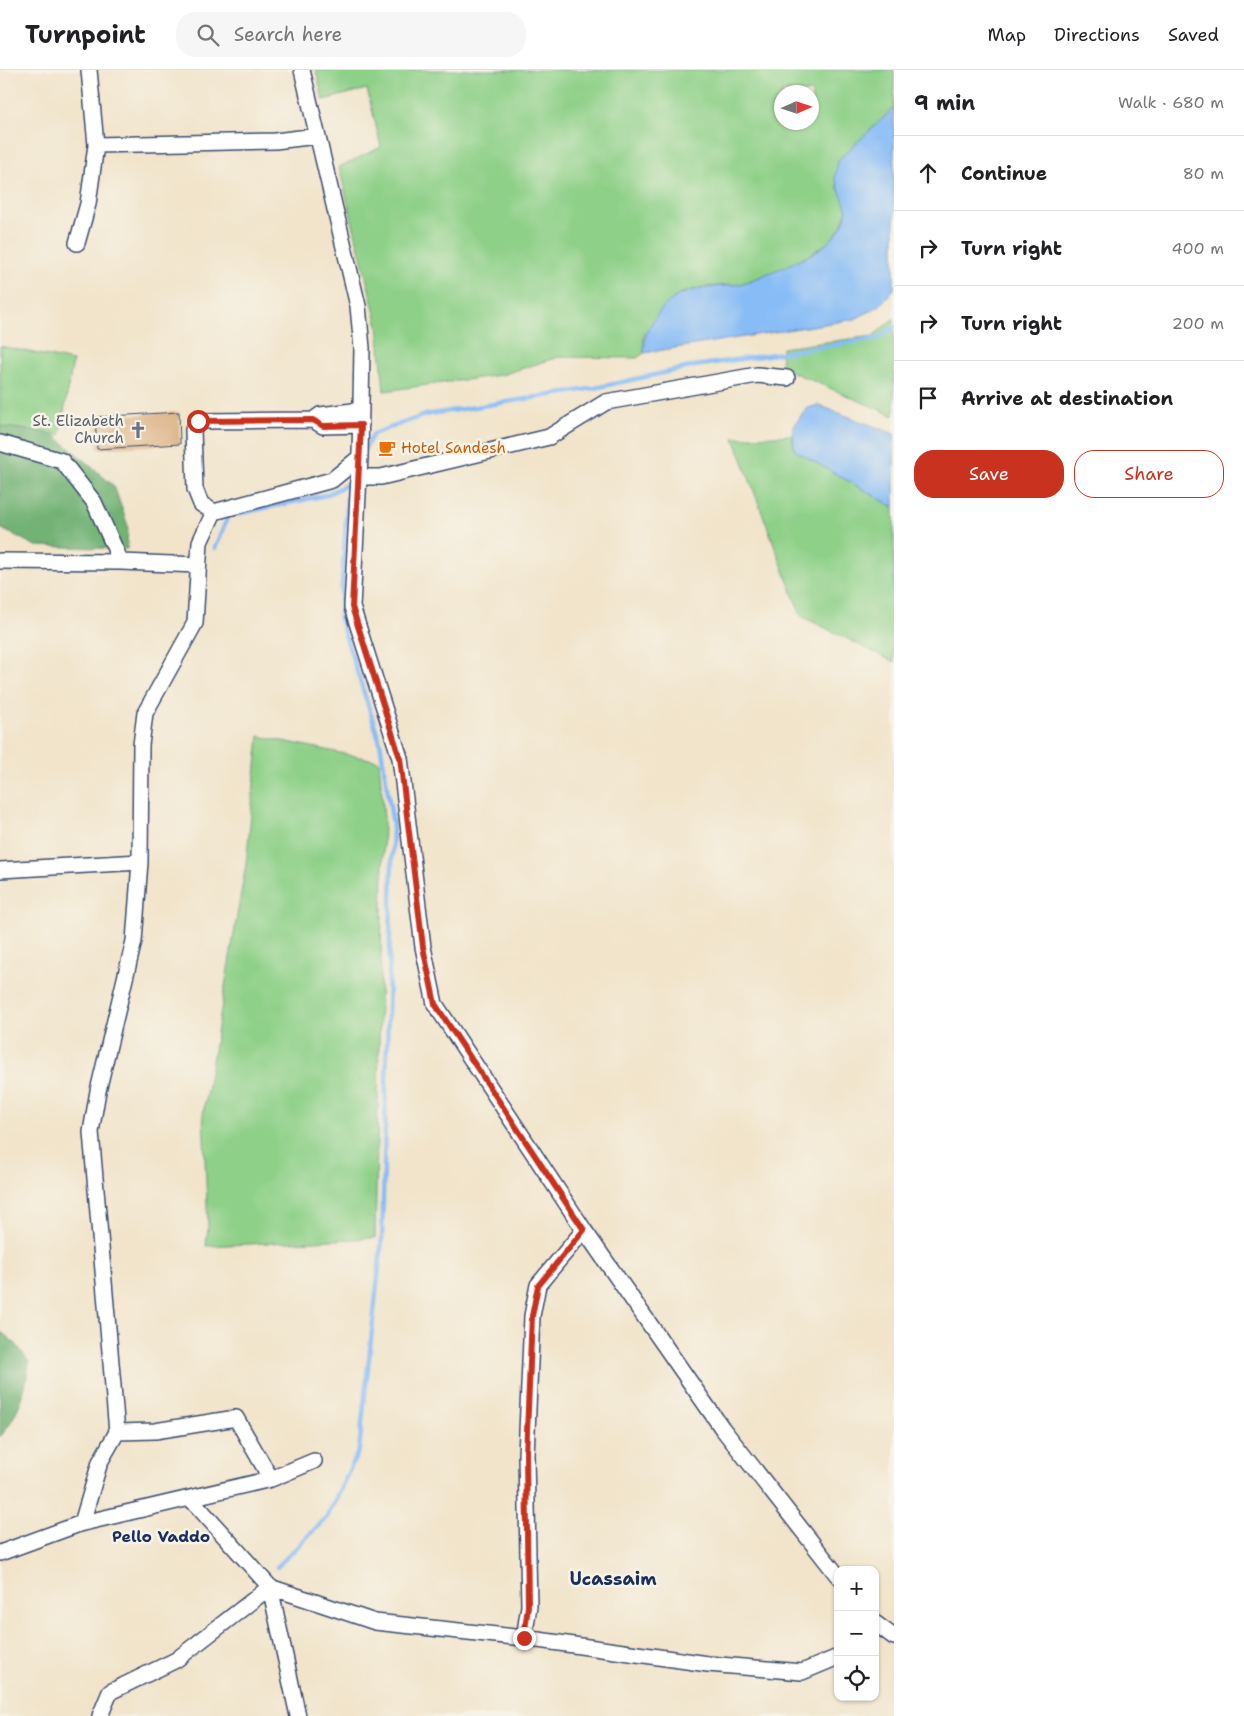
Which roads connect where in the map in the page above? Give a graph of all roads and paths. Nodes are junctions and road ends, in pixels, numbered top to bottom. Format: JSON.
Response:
{"nodes":[{"id":1,"x":89,"y":70,"type":"edge"},
{"id":2,"x":302,"y":70,"type":"edge"},
{"id":3,"x":317,"y":136,"type":"junction"},
{"id":4,"x":96,"y":145,"type":"junction"},
{"id":5,"x":77,"y":242,"type":"dead end"},
{"id":6,"x":787,"y":378,"type":"dead end"},
{"id":7,"x":361,"y":418,"type":"junction"},
{"id":8,"x":0,"y":443,"type":"edge"},
{"id":9,"x":360,"y":458,"type":"junction"},
{"id":10,"x":358,"y":476,"type":"junction"},
{"id":11,"x":214,"y":512,"type":"junction"},
{"id":12,"x":0,"y":561,"type":"edge"},
{"id":13,"x":121,"y":562,"type":"junction"},
{"id":14,"x":198,"y":565,"type":"junction"},
{"id":15,"x":140,"y":862,"type":"junction"},
{"id":16,"x":0,"y":870,"type":"edge"},
{"id":17,"x":584,"y":1230,"type":"junction"},
{"id":18,"x":117,"y":1432,"type":"junction"},
{"id":19,"x":314,"y":1461,"type":"dead end"},
{"id":20,"x":270,"y":1479,"type":"junction"},
{"id":21,"x":191,"y":1499,"type":"junction"},
{"id":22,"x":79,"y":1524,"type":"junction"},
{"id":23,"x":0,"y":1553,"type":"edge"},
{"id":24,"x":834,"y":1571,"type":"edge"},
{"id":25,"x":270,"y":1587,"type":"junction"},
{"id":26,"x":879,"y":1628,"type":"edge"},
{"id":27,"x":894,"y":1636,"type":"edge"},
{"id":28,"x":524,"y":1638,"type":"junction"},
{"id":29,"x":834,"y":1659,"type":"edge"},
{"id":30,"x":294,"y":1714,"type":"edge"},
{"id":31,"x":100,"y":1716,"type":"edge"}],
"edges":[{"from":1,"to":4,"type":"street"},
{"from":2,"to":3,"type":"street"},
{"from":3,"to":4,"type":"street"},
{"from":3,"to":7,"type":"street"},
{"from":4,"to":5,"type":"street"},
{"from":6,"to":10,"type":"street"},
{"from":7,"to":9,"type":"street"},
{"from":7,"to":11,"type":"street"},
{"from":8,"to":13,"type":"street"},
{"from":9,"to":10,"type":"street"},
{"from":9,"to":11,"type":"street"},
{"from":10,"to":17,"type":"street"},
{"from":11,"to":14,"type":"street"},
{"from":12,"to":13,"type":"street"},
{"from":13,"to":14,"type":"street"},
{"from":14,"to":15,"type":"street"},
{"from":15,"to":16,"type":"street"},
{"from":15,"to":18,"type":"street"},
{"from":17,"to":24,"type":"street"},
{"from":17,"to":28,"type":"street"},
{"from":18,"to":20,"type":"street"},
{"from":18,"to":22,"type":"street"},
{"from":19,"to":20,"type":"street"},
{"from":20,"to":21,"type":"street"},
{"from":21,"to":22,"type":"street"},
{"from":21,"to":25,"type":"street"},
{"from":22,"to":23,"type":"street"},
{"from":25,"to":28,"type":"street"},
{"from":25,"to":30,"type":"street"},
{"from":25,"to":31,"type":"street"},
{"from":26,"to":27,"type":"street"},
{"from":28,"to":29,"type":"street"}]}
